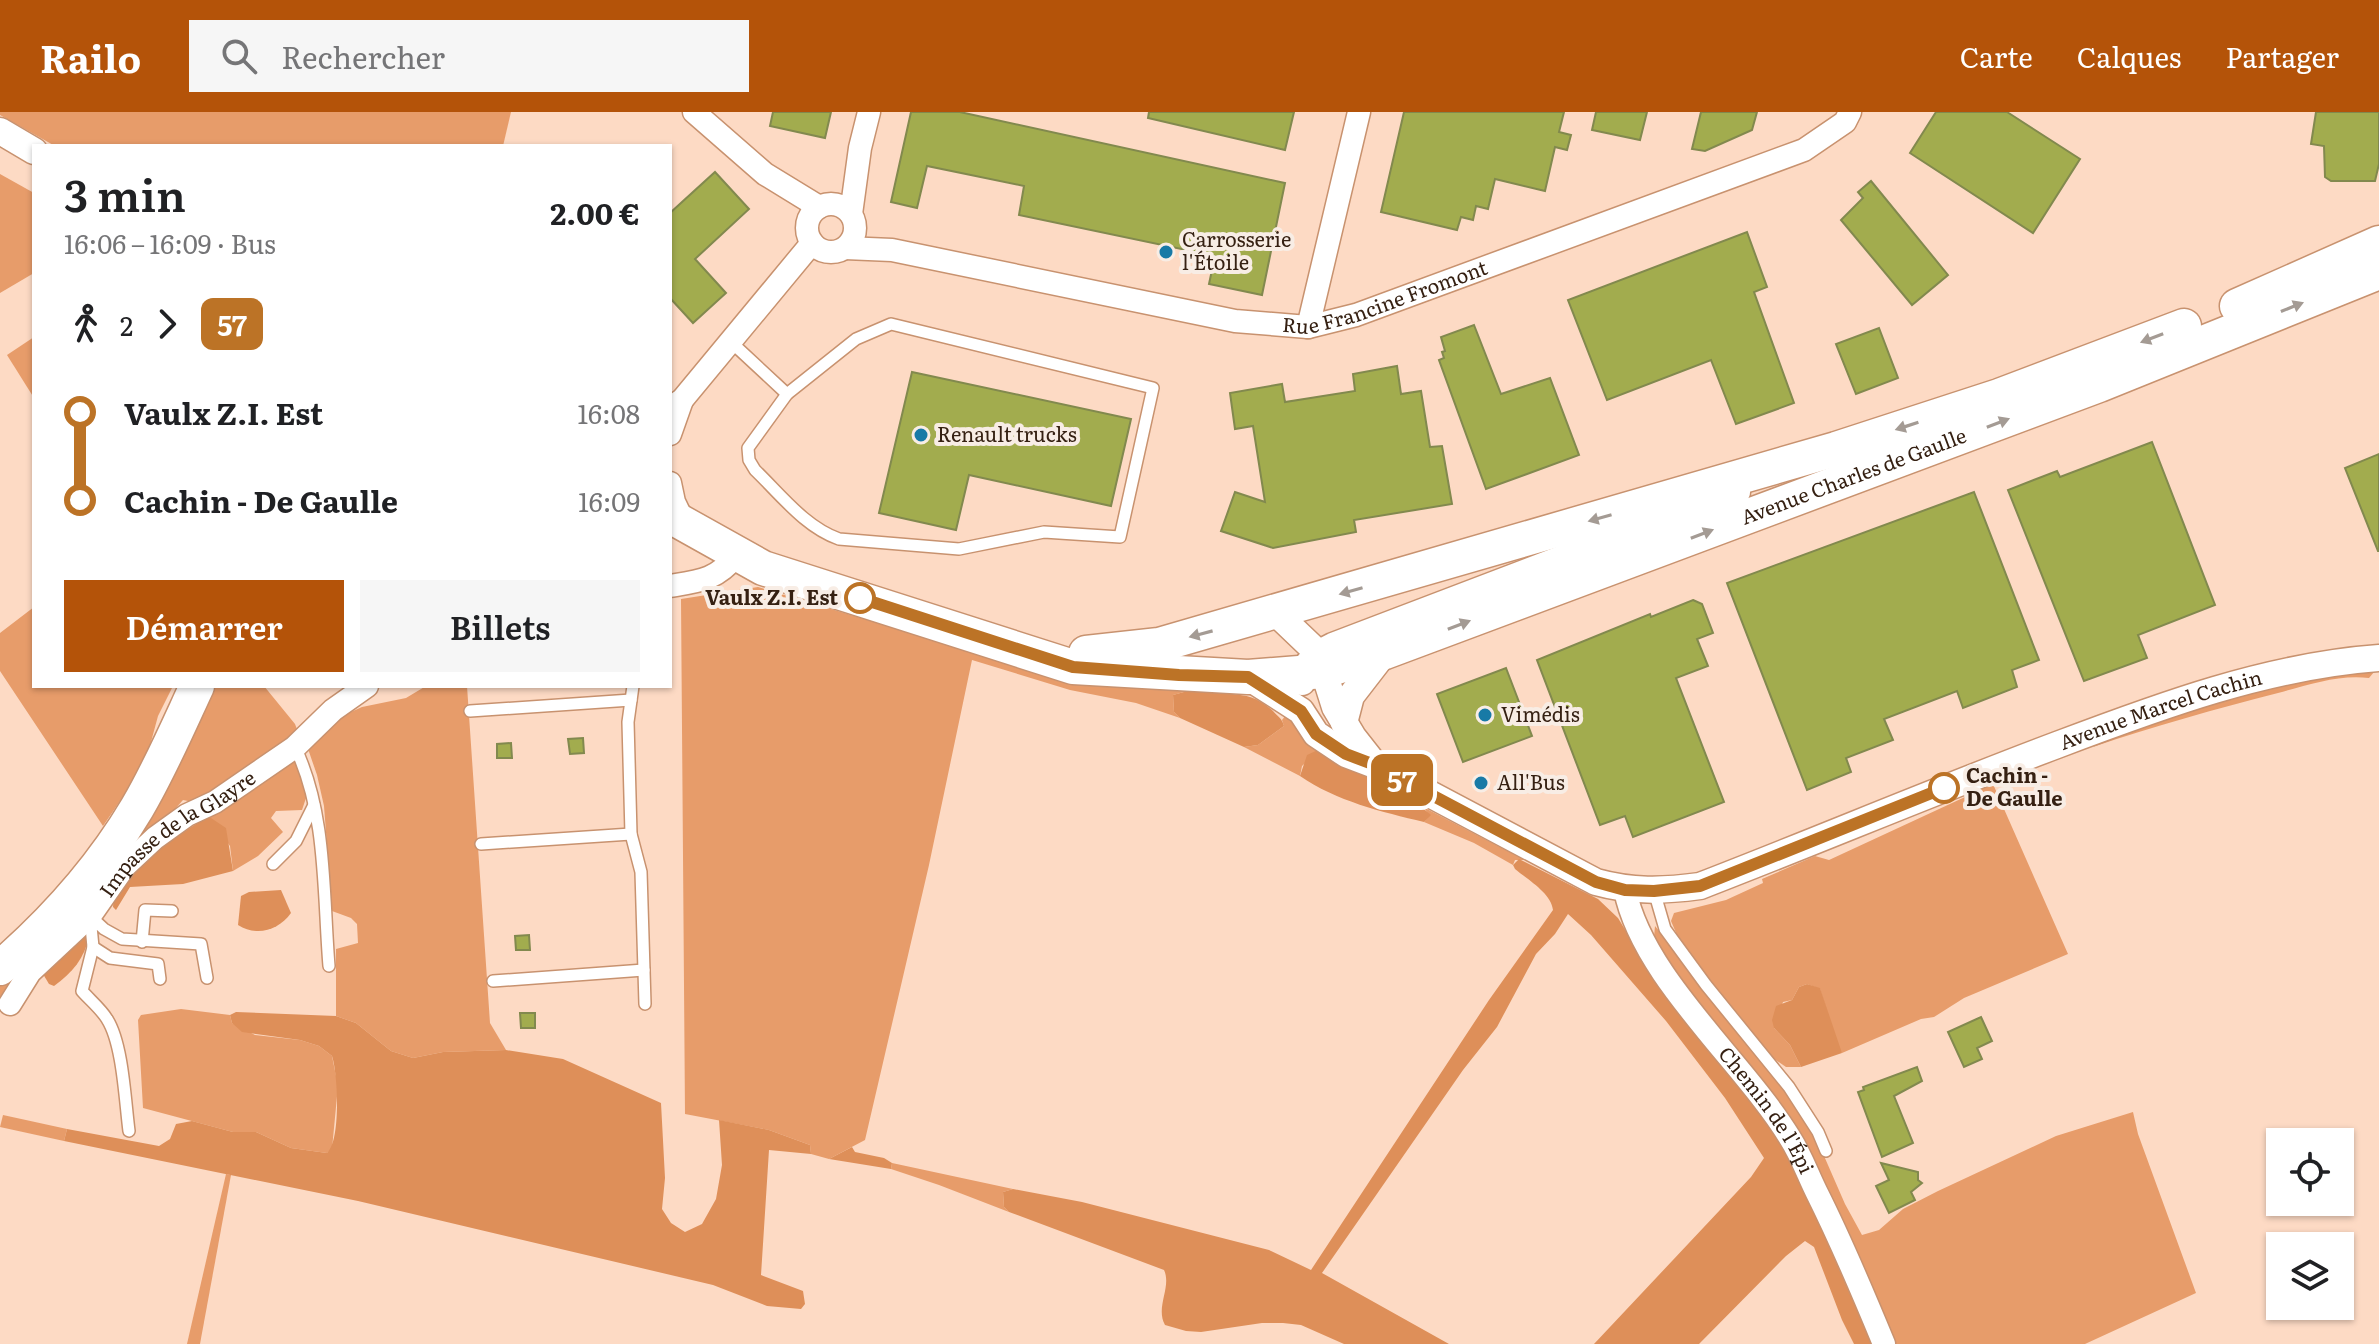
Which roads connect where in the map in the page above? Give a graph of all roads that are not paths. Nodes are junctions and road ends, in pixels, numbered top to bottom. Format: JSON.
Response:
{"nodes":[{"id":1,"x":694,"y":112,"type":"edge"},
{"id":2,"x":869,"y":112,"type":"edge"},
{"id":3,"x":1359,"y":112,"type":"edge"},
{"id":4,"x":1850,"y":112,"type":"edge"},
{"id":5,"x":0,"y":131,"type":"edge"},
{"id":6,"x":32,"y":150,"type":"edge"},
{"id":7,"x":830,"y":228,"type":"junction"},
{"id":8,"x":2379,"y":243,"type":"edge"},
{"id":9,"x":2379,"y":272,"type":"edge"},
{"id":10,"x":1308,"y":327,"type":"junction"},
{"id":11,"x":730,"y":341,"type":"junction"},
{"id":12,"x":787,"y":394,"type":"junction"},
{"id":13,"x":676,"y":404,"type":"edge"},
{"id":14,"x":672,"y":424,"type":"edge"},
{"id":15,"x":1836,"y":449,"type":"junction"},
{"id":16,"x":672,"y":492,"type":"edge"},
{"id":17,"x":677,"y":520,"type":"edge"},
{"id":18,"x":737,"y":555,"type":"junction"},
{"id":19,"x":672,"y":586,"type":"edge"},
{"id":20,"x":1276,"y":613,"type":"junction"},
{"id":21,"x":1030,"y":652,"type":"junction"},
{"id":22,"x":1385,"y":652,"type":"junction"},
{"id":23,"x":2379,"y":658,"type":"edge"},
{"id":24,"x":1315,"y":666,"type":"junction"},
{"id":25,"x":1248,"y":677,"type":"junction"},
{"id":26,"x":196,"y":688,"type":"edge"},
{"id":27,"x":364,"y":688,"type":"edge"},
{"id":28,"x":633,"y":688,"type":"edge"},
{"id":29,"x":631,"y":700,"type":"junction"},
{"id":30,"x":470,"y":711,"type":"dead end"},
{"id":31,"x":1301,"y":711,"type":"junction"},
{"id":32,"x":1344,"y":723,"type":"junction"},
{"id":33,"x":295,"y":747,"type":"junction"},
{"id":34,"x":1375,"y":765,"type":"junction"},
{"id":35,"x":315,"y":804,"type":"junction"},
{"id":36,"x":631,"y":834,"type":"junction"},
{"id":37,"x":481,"y":844,"type":"dead end"},
{"id":38,"x":273,"y":864,"type":"dead end"},
{"id":39,"x":1625,"y":890,"type":"junction"},
{"id":40,"x":1654,"y":891,"type":"junction"},
{"id":41,"x":172,"y":911,"type":"dead end"},
{"id":42,"x":90,"y":916,"type":"junction"},
{"id":43,"x":142,"y":942,"type":"junction"},
{"id":44,"x":93,"y":947,"type":"junction"},
{"id":45,"x":329,"y":966,"type":"dead end"},
{"id":46,"x":0,"y":968,"type":"edge"},
{"id":47,"x":644,"y":970,"type":"junction"},
{"id":48,"x":207,"y":978,"type":"dead end"},
{"id":49,"x":160,"y":979,"type":"dead end"},
{"id":50,"x":493,"y":981,"type":"dead end"},
{"id":51,"x":10,"y":1004,"type":"dead end"},
{"id":52,"x":645,"y":1004,"type":"dead end"},
{"id":53,"x":129,"y":1131,"type":"dead end"},
{"id":54,"x":1826,"y":1151,"type":"dead end"},
{"id":55,"x":1884,"y":1344,"type":"edge"}],
"edges":[{"from":1,"to":7,"type":"street","name":"Rue Francine Fromont"},
{"from":2,"to":7,"type":"street"},
{"from":3,"to":10,"type":"street"},
{"from":4,"to":10,"type":"street","name":"Rue Francine Fromont"},
{"from":5,"to":6,"type":"street"},
{"from":7,"to":10,"type":"street","name":"Rue Francine Fromont"},
{"from":7,"to":11,"type":"street"},
{"from":8,"to":15,"type":"main road","name":"Avenue Charles de Gaulle","one_way":true},
{"from":22,"to":9,"type":"main road","name":"Avenue Charles de Gaulle","one_way":true},
{"from":11,"to":12,"type":"lane"},
{"from":11,"to":13,"type":"street"},
{"from":12,"to":12,"type":"lane"},
{"from":13,"to":14,"type":"street"},
{"from":15,"to":20,"type":"main road","name":"Avenue Charles de Gaulle","one_way":true},
{"from":15,"to":24,"type":"street","name":"Avenue Charles de Gaulle"},
{"from":16,"to":17,"type":"street"},
{"from":17,"to":18,"type":"main road"},
{"from":18,"to":19,"type":"street"},
{"from":18,"to":21,"type":"main road"},
{"from":20,"to":21,"type":"main road","one_way":true},
{"from":20,"to":24,"type":"street","name":"Avenue Marcel Cachin"},
{"from":21,"to":25,"type":"main road"},
{"from":22,"to":24,"type":"main road","name":"Avenue Charles de Gaulle"},
{"from":22,"to":32,"type":"street"},
{"from":23,"to":40,"type":"street","name":"Avenue Marcel Cachin"},
{"from":24,"to":25,"type":"main road"},
{"from":24,"to":31,"type":"street"},
{"from":24,"to":32,"type":"street","name":"Avenue Marcel Cachin"},
{"from":25,"to":31,"type":"street","name":"Avenue Marcel Cachin"},
{"from":26,"to":46,"type":"main road"},
{"from":27,"to":33,"type":"street","name":"Impasse de la Glayre"},
{"from":28,"to":29,"type":"lane"},
{"from":29,"to":30,"type":"lane"},
{"from":29,"to":36,"type":"lane"},
{"from":31,"to":34,"type":"street","name":"Avenue Marcel Cachin"},
{"from":32,"to":34,"type":"street","name":"Avenue Marcel Cachin"},
{"from":33,"to":35,"type":"lane"},
{"from":33,"to":42,"type":"street","name":"Impasse de la Glayre"},
{"from":34,"to":39,"type":"street","name":"Avenue Marcel Cachin"},
{"from":35,"to":38,"type":"lane"},
{"from":35,"to":45,"type":"lane"},
{"from":36,"to":37,"type":"lane"},
{"from":36,"to":47,"type":"lane"},
{"from":39,"to":40,"type":"street","name":"Avenue Marcel Cachin"},
{"from":39,"to":55,"type":"street","name":"Chemin de l'Épi"},
{"from":40,"to":54,"type":"lane"},
{"from":41,"to":43,"type":"lane"},
{"from":42,"to":43,"type":"lane"},
{"from":42,"to":44,"type":"lane"},
{"from":42,"to":51,"type":"street","name":"Impasse de la Glayre"},
{"from":43,"to":48,"type":"lane"},
{"from":44,"to":49,"type":"lane"},
{"from":44,"to":53,"type":"lane"},
{"from":47,"to":50,"type":"lane"},
{"from":47,"to":52,"type":"lane"}]}
